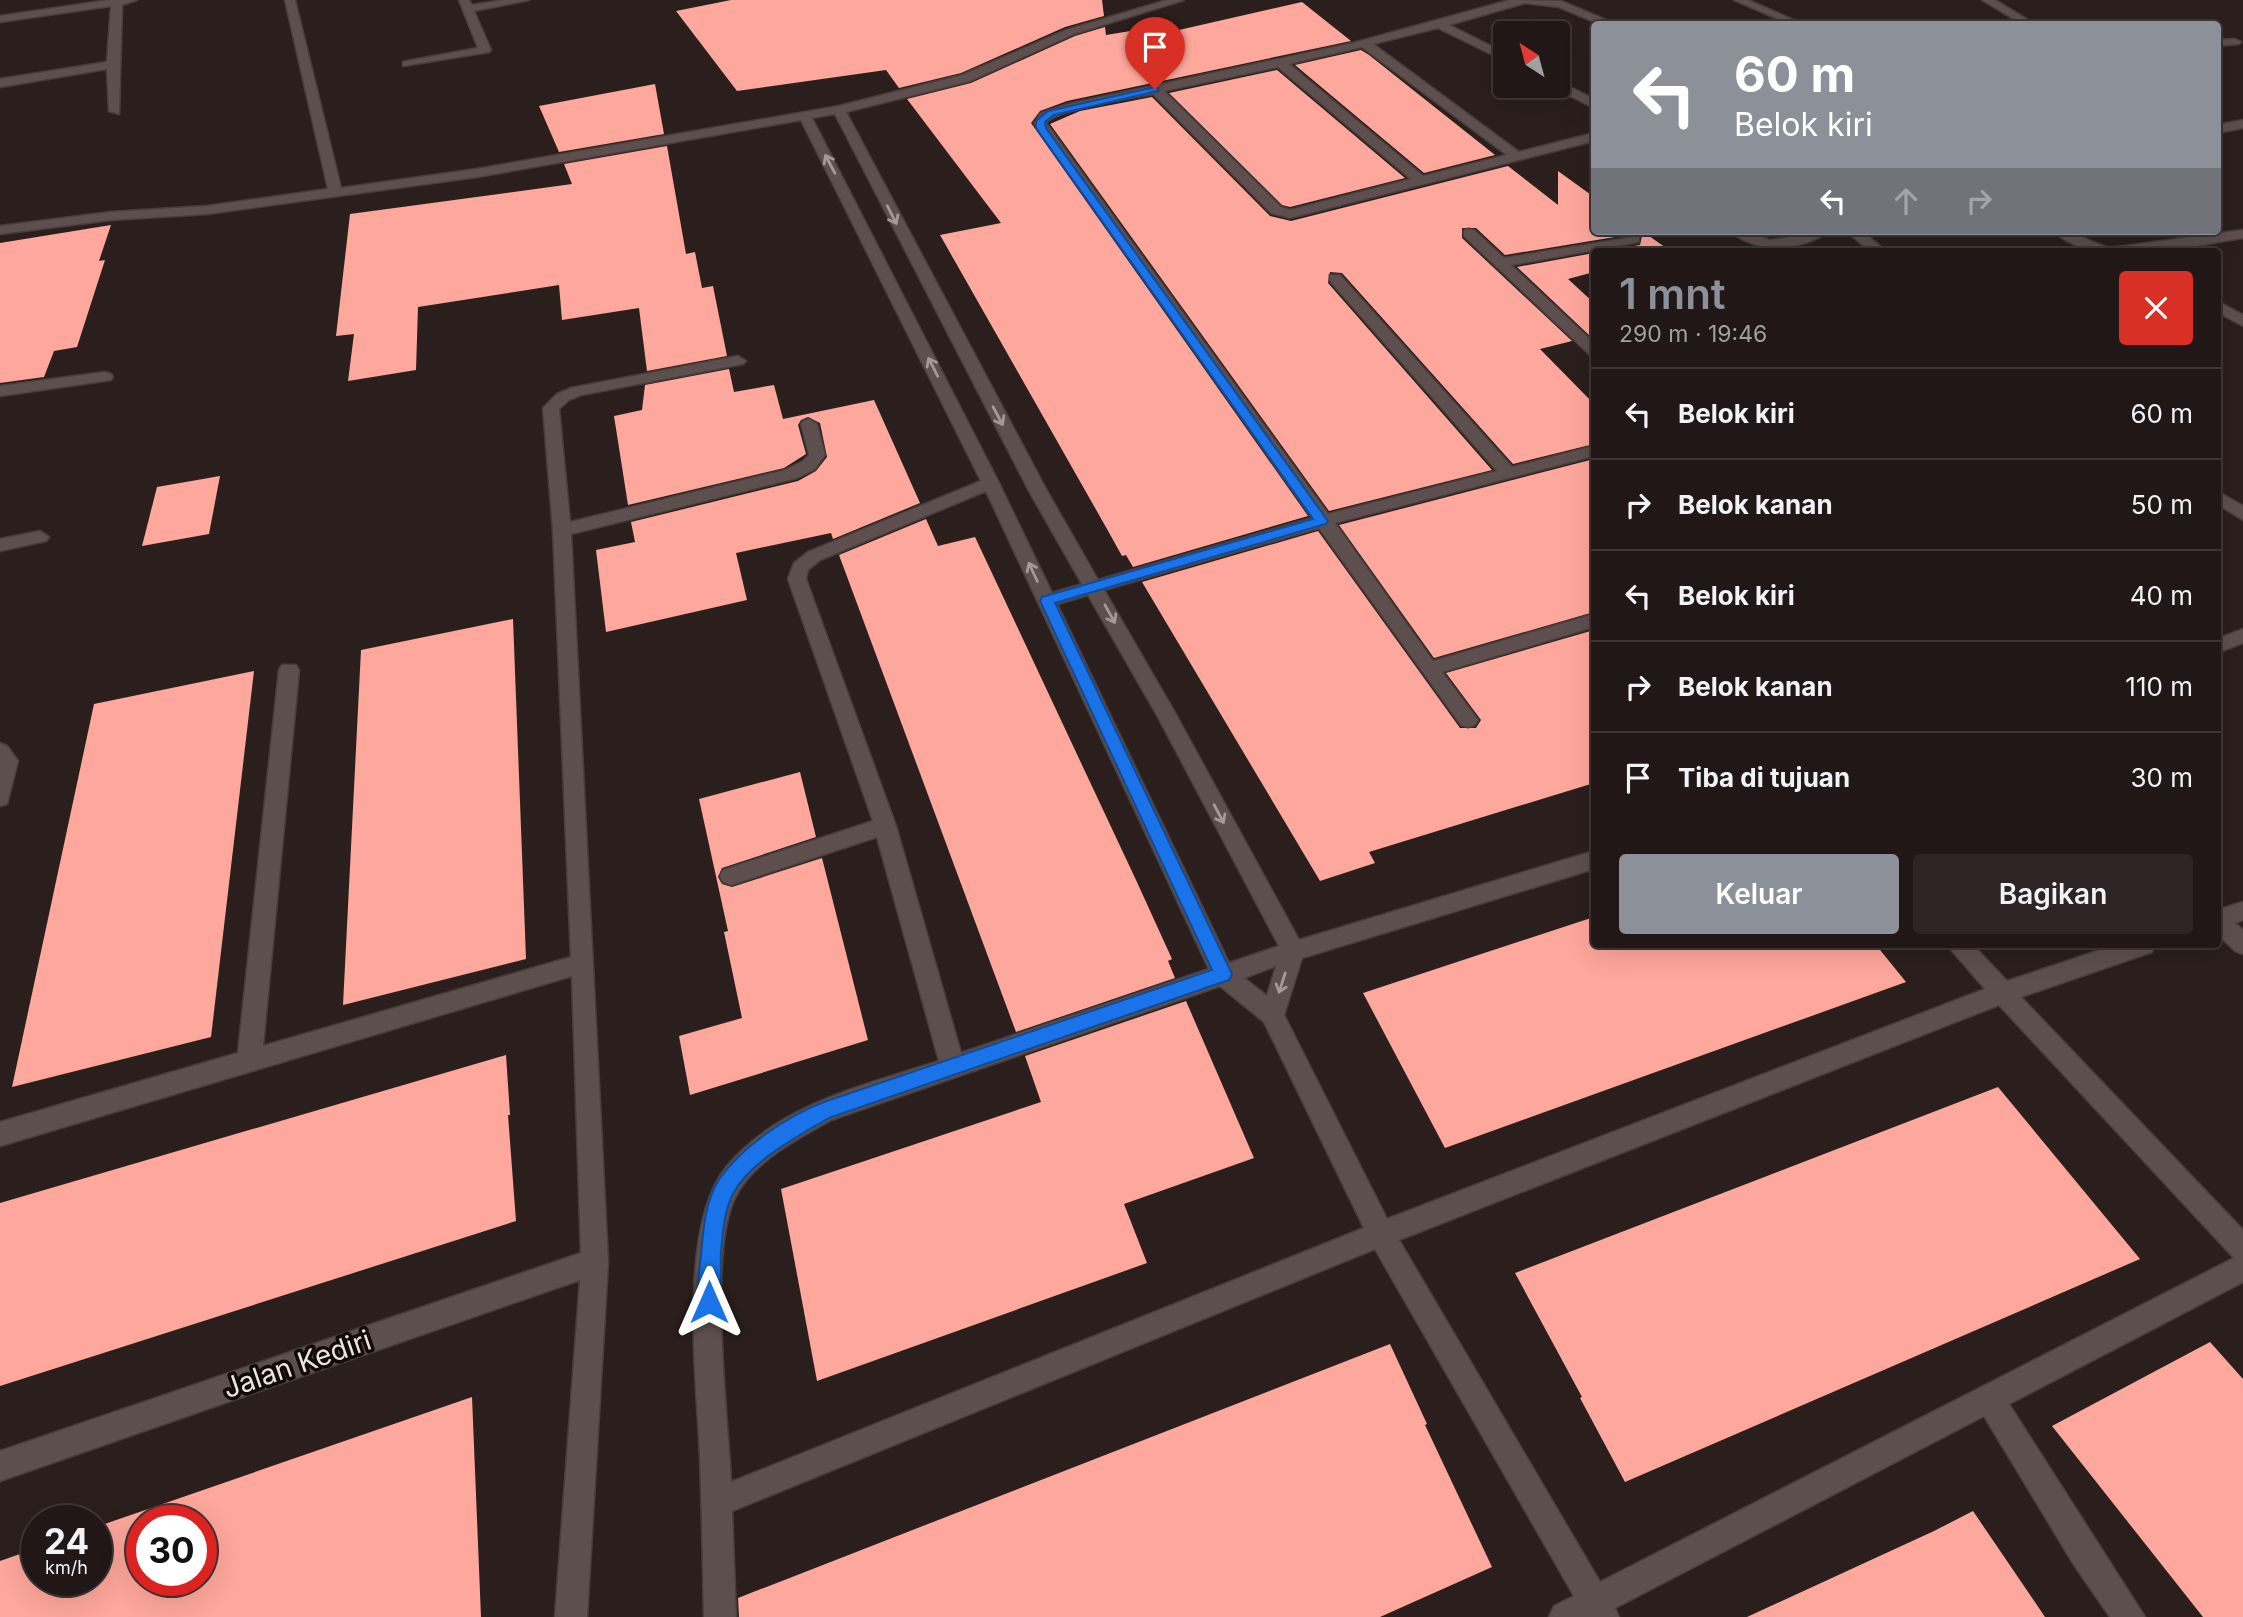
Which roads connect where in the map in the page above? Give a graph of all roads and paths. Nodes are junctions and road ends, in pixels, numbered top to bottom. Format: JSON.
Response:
{"nodes":[{"id":1,"x":132,"y":0,"type":"edge"},
{"id":2,"x":290,"y":0,"type":"edge"},
{"id":3,"x":524,"y":0,"type":"edge"},
{"id":4,"x":1179,"y":0,"type":"edge"},
{"id":5,"x":1522,"y":0,"type":"edge"},
{"id":6,"x":1528,"y":0,"type":"edge"},
{"id":7,"x":1740,"y":0,"type":"edge"},
{"id":8,"x":1987,"y":0,"type":"edge"},
{"id":9,"x":117,"y":1,"type":"edge"},
{"id":10,"x":1560,"y":2,"type":"edge"},
{"id":11,"x":467,"y":4,"type":"edge"},
{"id":12,"x":0,"y":19,"type":"edge"},
{"id":13,"x":1601,"y":21,"type":"edge"},
{"id":14,"x":1790,"y":21,"type":"edge"},
{"id":15,"x":2024,"y":21,"type":"edge"},
{"id":16,"x":1441,"y":25,"type":"junction"},
{"id":17,"x":1364,"y":43,"type":"junction"},
{"id":18,"x":2221,"y":43,"type":"edge"},
{"id":19,"x":2235,"y":43,"type":"dead end"},
{"id":20,"x":1493,"y":52,"type":"edge"},
{"id":21,"x":1280,"y":62,"type":"junction"},
{"id":22,"x":407,"y":64,"type":"dead end"},
{"id":23,"x":113,"y":65,"type":"junction"},
{"id":24,"x":0,"y":83,"type":"edge"},
{"id":25,"x":1155,"y":89,"type":"junction"},
{"id":26,"x":1570,"y":91,"type":"edge"},
{"id":27,"x":1591,"y":102,"type":"edge"},
{"id":28,"x":839,"y":110,"type":"junction"},
{"id":29,"x":115,"y":111,"type":"dead end"},
{"id":30,"x":805,"y":117,"type":"junction"},
{"id":31,"x":2243,"y":124,"type":"edge"},
{"id":32,"x":2221,"y":128,"type":"edge"},
{"id":33,"x":1591,"y":138,"type":"edge"},
{"id":34,"x":1517,"y":157,"type":"junction"},
{"id":35,"x":1422,"y":182,"type":"junction"},
{"id":36,"x":335,"y":192,"type":"junction"},
{"id":37,"x":0,"y":230,"type":"edge"},
{"id":38,"x":1469,"y":233,"type":"dead end"},
{"id":39,"x":2243,"y":234,"type":"edge"},
{"id":40,"x":1744,"y":235,"type":"edge"},
{"id":41,"x":1807,"y":235,"type":"edge"},
{"id":42,"x":1858,"y":235,"type":"edge"},
{"id":43,"x":2069,"y":235,"type":"edge"},
{"id":44,"x":1634,"y":239,"type":"dead end"},
{"id":45,"x":889,"y":244,"type":"junction"},
{"id":46,"x":1875,"y":248,"type":"edge"},
{"id":47,"x":2096,"y":248,"type":"edge"},
{"id":48,"x":2146,"y":248,"type":"edge"},
{"id":49,"x":1500,"y":263,"type":"junction"},
{"id":50,"x":1335,"y":278,"type":"dead end"},
{"id":51,"x":2221,"y":307,"type":"edge"},
{"id":52,"x":2243,"y":321,"type":"edge"},
{"id":53,"x":1591,"y":348,"type":"edge"},
{"id":54,"x":738,"y":360,"type":"dead end"},
{"id":55,"x":105,"y":377,"type":"dead end"},
{"id":56,"x":0,"y":391,"type":"edge"},
{"id":57,"x":808,"y":424,"type":"dead end"},
{"id":58,"x":1591,"y":452,"type":"edge"},
{"id":59,"x":1508,"y":473,"type":"junction"},
{"id":60,"x":991,"y":483,"type":"junction"},
{"id":61,"x":2221,"y":499,"type":"edge"},
{"id":62,"x":2243,"y":514,"type":"edge"},
{"id":63,"x":1322,"y":521,"type":"junction"},
{"id":64,"x":562,"y":530,"type":"junction"},
{"id":65,"x":40,"y":537,"type":"dead end"},
{"id":66,"x":0,"y":545,"type":"edge"},
{"id":67,"x":1094,"y":587,"type":"junction"},
{"id":68,"x":1046,"y":601,"type":"junction"},
{"id":69,"x":1591,"y":622,"type":"edge"},
{"id":70,"x":2243,"y":636,"type":"edge"},
{"id":71,"x":2221,"y":644,"type":"edge"},
{"id":72,"x":1429,"y":669,"type":"junction"},
{"id":73,"x":289,"y":670,"type":"dead end"},
{"id":74,"x":1468,"y":720,"type":"dead end"},
{"id":75,"x":0,"y":751,"type":"edge"},
{"id":76,"x":0,"y":798,"type":"edge"},
{"id":77,"x":885,"y":826,"type":"junction"},
{"id":78,"x":1591,"y":861,"type":"edge"},
{"id":79,"x":732,"y":876,"type":"dead end"},
{"id":80,"x":2243,"y":911,"type":"edge"},
{"id":81,"x":2221,"y":919,"type":"edge"},
{"id":82,"x":2221,"y":924,"type":"edge"},
{"id":83,"x":2243,"y":944,"type":"edge"},
{"id":84,"x":1961,"y":948,"type":"edge"},
{"id":85,"x":2135,"y":948,"type":"edge"},
{"id":86,"x":1293,"y":951,"type":"junction"},
{"id":87,"x":583,"y":963,"type":"junction"},
{"id":88,"x":1223,"y":974,"type":"junction"},
{"id":89,"x":2005,"y":992,"type":"junction"},
{"id":90,"x":1272,"y":1016,"type":"junction"},
{"id":91,"x":249,"y":1063,"type":"junction"},
{"id":92,"x":953,"y":1067,"type":"junction"},
{"id":93,"x":0,"y":1134,"type":"edge"},
{"id":94,"x":1381,"y":1234,"type":"junction"},
{"id":95,"x":2243,"y":1249,"type":"edge"},
{"id":96,"x":595,"y":1262,"type":"junction"},
{"id":97,"x":2243,"y":1268,"type":"edge"},
{"id":98,"x":1990,"y":1399,"type":"junction"},
{"id":99,"x":0,"y":1466,"type":"edge"},
{"id":100,"x":717,"y":1502,"type":"junction"},
{"id":101,"x":1600,"y":1610,"type":"edge"},
{"id":102,"x":571,"y":1617,"type":"edge"},
{"id":103,"x":720,"y":1617,"type":"edge"},
{"id":104,"x":1565,"y":1617,"type":"edge"},
{"id":105,"x":2129,"y":1617,"type":"edge"}],
"edges":[{"from":1,"to":9,"type":"street"},
{"from":2,"to":36,"type":"street"},
{"from":3,"to":11,"type":"street"},
{"from":4,"to":28,"type":"street"},
{"from":5,"to":16,"type":"street"},
{"from":6,"to":10,"type":"street"},
{"from":7,"to":14,"type":"street"},
{"from":8,"to":15,"type":"street"},
{"from":9,"to":12,"type":"street"},
{"from":9,"to":23,"type":"street"},
{"from":10,"to":13,"type":"street"},
{"from":11,"to":22,"type":"street"},
{"from":16,"to":17,"type":"street"},
{"from":16,"to":20,"type":"street"},
{"from":17,"to":21,"type":"street"},
{"from":17,"to":34,"type":"street"},
{"from":18,"to":19,"type":"street"},
{"from":21,"to":25,"type":"street"},
{"from":21,"to":35,"type":"street"},
{"from":23,"to":24,"type":"street"},
{"from":23,"to":29,"type":"street"},
{"from":25,"to":35,"type":"street"},
{"from":25,"to":63,"type":"street"},
{"from":26,"to":27,"type":"street"},
{"from":28,"to":30,"type":"street"},
{"from":28,"to":45,"type":"street","one_way":true},
{"from":30,"to":36,"type":"street"},
{"from":45,"to":30,"type":"street","one_way":true},
{"from":31,"to":32,"type":"street"},
{"from":33,"to":34,"type":"street"},
{"from":34,"to":35,"type":"street"},
{"from":36,"to":37,"type":"street"},
{"from":38,"to":49,"type":"street"},
{"from":39,"to":48,"type":"street"},
{"from":40,"to":41,"type":"street"},
{"from":42,"to":46,"type":"street"},
{"from":43,"to":47,"type":"street"},
{"from":44,"to":49,"type":"street"},
{"from":60,"to":45,"type":"street","one_way":true},
{"from":45,"to":67,"type":"street","one_way":true},
{"from":49,"to":53,"type":"street"},
{"from":50,"to":59,"type":"street"},
{"from":51,"to":52,"type":"street"},
{"from":54,"to":64,"type":"street"},
{"from":55,"to":56,"type":"street"},
{"from":57,"to":64,"type":"street"},
{"from":58,"to":59,"type":"street"},
{"from":59,"to":63,"type":"street"},
{"from":68,"to":60,"type":"street","one_way":true},
{"from":60,"to":77,"type":"street"},
{"from":61,"to":62,"type":"street"},
{"from":63,"to":67,"type":"street"},
{"from":63,"to":72,"type":"street"},
{"from":64,"to":87,"type":"street"},
{"from":65,"to":66,"type":"street"},
{"from":67,"to":68,"type":"street"},
{"from":67,"to":86,"type":"street","one_way":true},
{"from":68,"to":88,"type":"street"},
{"from":69,"to":72,"type":"street"},
{"from":70,"to":71,"type":"street"},
{"from":72,"to":74,"type":"street"},
{"from":73,"to":91,"type":"street"},
{"from":75,"to":76,"type":"street"},
{"from":77,"to":79,"type":"street"},
{"from":77,"to":92,"type":"street"},
{"from":78,"to":86,"type":"street"},
{"from":80,"to":81,"type":"street"},
{"from":82,"to":83,"type":"street"},
{"from":84,"to":89,"type":"street"},
{"from":85,"to":89,"type":"street"},
{"from":86,"to":88,"type":"street"},
{"from":86,"to":90,"type":"street","one_way":true},
{"from":87,"to":91,"type":"street"},
{"from":87,"to":96,"type":"street"},
{"from":88,"to":90,"type":"street"},
{"from":88,"to":92,"type":"street"},
{"from":89,"to":94,"type":"street"},
{"from":89,"to":95,"type":"street"},
{"from":90,"to":94,"type":"street"},
{"from":91,"to":93,"type":"street"},
{"from":92,"to":100,"type":"street"},
{"from":94,"to":100,"type":"street"},
{"from":94,"to":101,"type":"street"},
{"from":96,"to":99,"type":"street","name":"Jalan Kediri"},
{"from":96,"to":102,"type":"street"},
{"from":97,"to":98,"type":"street"},
{"from":98,"to":101,"type":"street"},
{"from":98,"to":105,"type":"street"},
{"from":100,"to":103,"type":"street"},
{"from":101,"to":104,"type":"street"}]}
